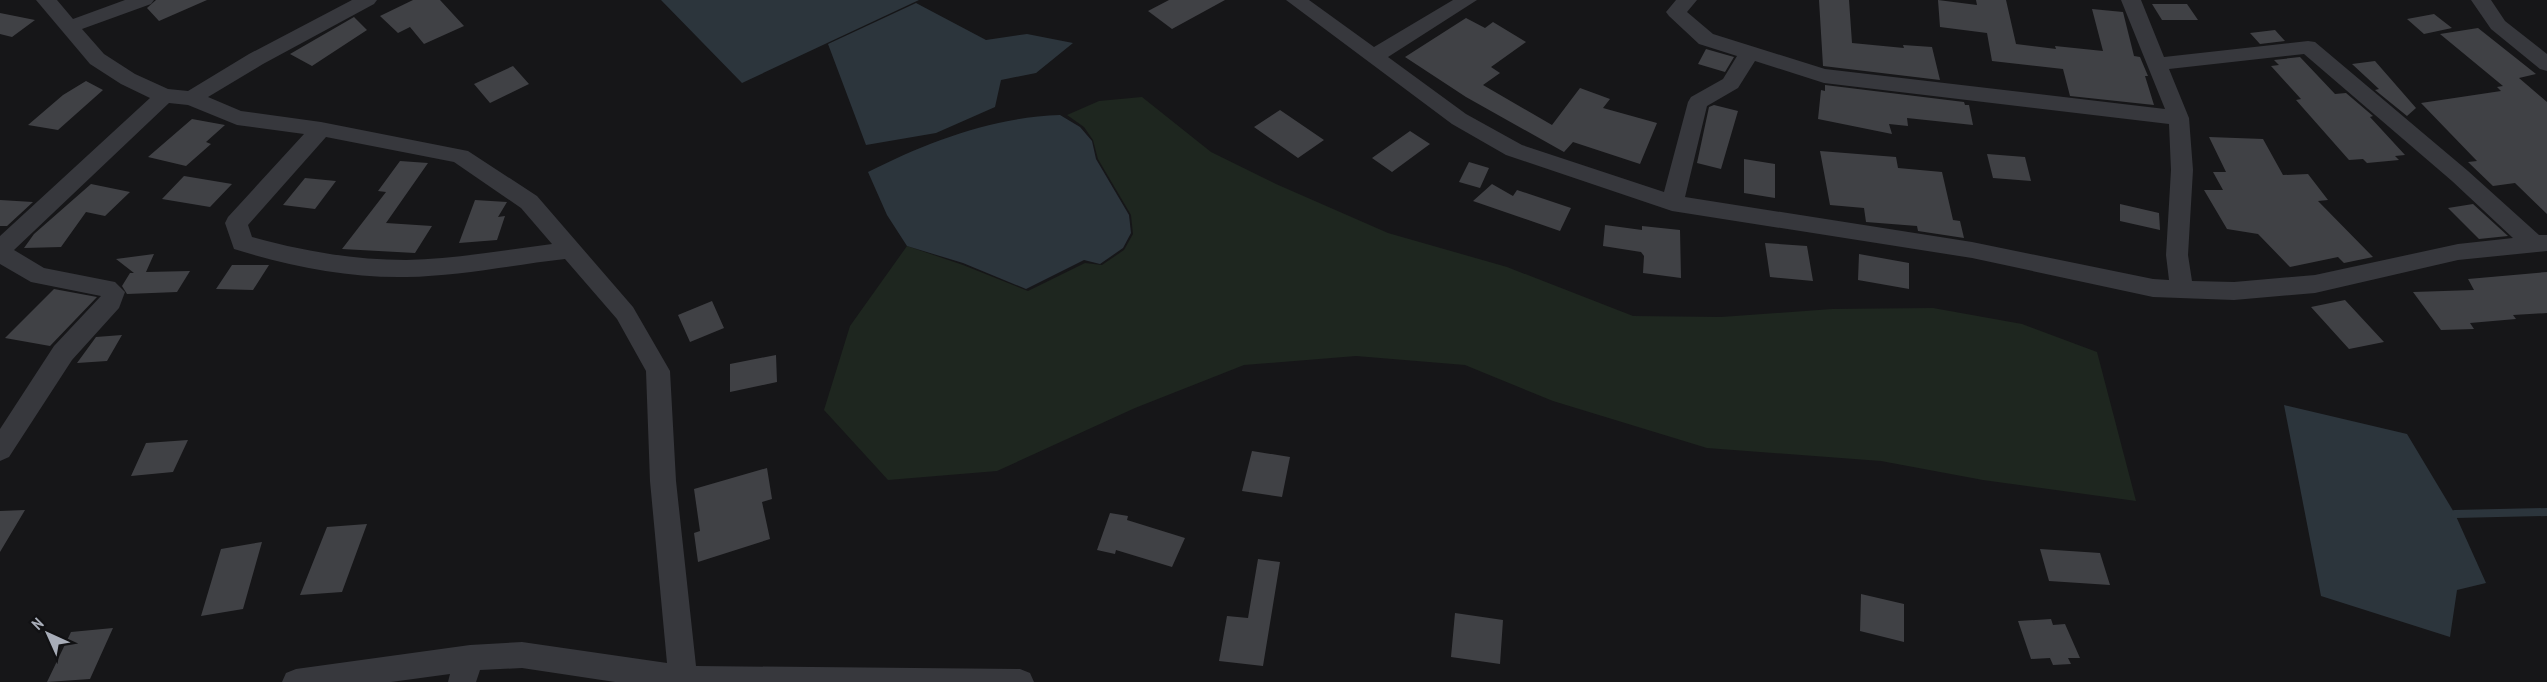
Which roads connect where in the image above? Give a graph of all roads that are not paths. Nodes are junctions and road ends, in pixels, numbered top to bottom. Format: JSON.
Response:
{"nodes":[{"id":1,"x":46,"y":0,"type":"edge"},
{"id":2,"x":144,"y":0,"type":"edge"},
{"id":3,"x":367,"y":0,"type":"edge"},
{"id":4,"x":1296,"y":0,"type":"edge"},
{"id":5,"x":1467,"y":0,"type":"edge"},
{"id":6,"x":1687,"y":0,"type":"edge"},
{"id":7,"x":2131,"y":0,"type":"edge"},
{"id":8,"x":2481,"y":0,"type":"edge"},
{"id":9,"x":70,"y":27,"type":"junction"},
{"id":10,"x":1749,"y":51,"type":"junction"},
{"id":11,"x":1375,"y":56,"type":"junction"},
{"id":12,"x":2158,"y":64,"type":"junction"},
{"id":13,"x":2547,"y":64,"type":"edge"},
{"id":14,"x":164,"y":96,"type":"junction"},
{"id":15,"x":191,"y":98,"type":"junction"},
{"id":16,"x":2178,"y":117,"type":"junction"},
{"id":17,"x":321,"y":129,"type":"junction"},
{"id":18,"x":1672,"y":203,"type":"junction"},
{"id":19,"x":2541,"y":244,"type":"edge"},
{"id":20,"x":571,"y":250,"type":"junction"},
{"id":21,"x":0,"y":251,"type":"edge"},
{"id":22,"x":2182,"y":289,"type":"junction"},
{"id":23,"x":0,"y":450,"type":"edge"},
{"id":24,"x":466,"y":670,"type":"edge"},
{"id":25,"x":683,"y":680,"type":"edge"},
{"id":26,"x":901,"y":681,"type":"edge"},
{"id":27,"x":296,"y":682,"type":"edge"},
{"id":28,"x":1020,"y":682,"type":"edge"}],
"edges":[{"from":1,"to":9,"type":"street"},
{"from":2,"to":9,"type":"street"},
{"from":3,"to":15,"type":"street"},
{"from":4,"to":11,"type":"street"},
{"from":5,"to":11,"type":"street"},
{"from":6,"to":10,"type":"street"},
{"from":7,"to":12,"type":"street"},
{"from":8,"to":13,"type":"street"},
{"from":9,"to":14,"type":"street"},
{"from":10,"to":16,"type":"street"},
{"from":10,"to":18,"type":"street"},
{"from":11,"to":18,"type":"street"},
{"from":12,"to":16,"type":"street"},
{"from":12,"to":19,"type":"street"},
{"from":14,"to":15,"type":"street"},
{"from":14,"to":21,"type":"street"},
{"from":15,"to":17,"type":"street"},
{"from":16,"to":22,"type":"street"},
{"from":17,"to":20,"type":"street"},
{"from":17,"to":20,"type":"street"},
{"from":18,"to":22,"type":"street"},
{"from":19,"to":22,"type":"street"},
{"from":20,"to":25,"type":"street"},
{"from":21,"to":23,"type":"street"},
{"from":24,"to":25,"type":"street"},
{"from":24,"to":27,"type":"street"},
{"from":25,"to":26,"type":"street"},
{"from":26,"to":28,"type":"street"}]}
